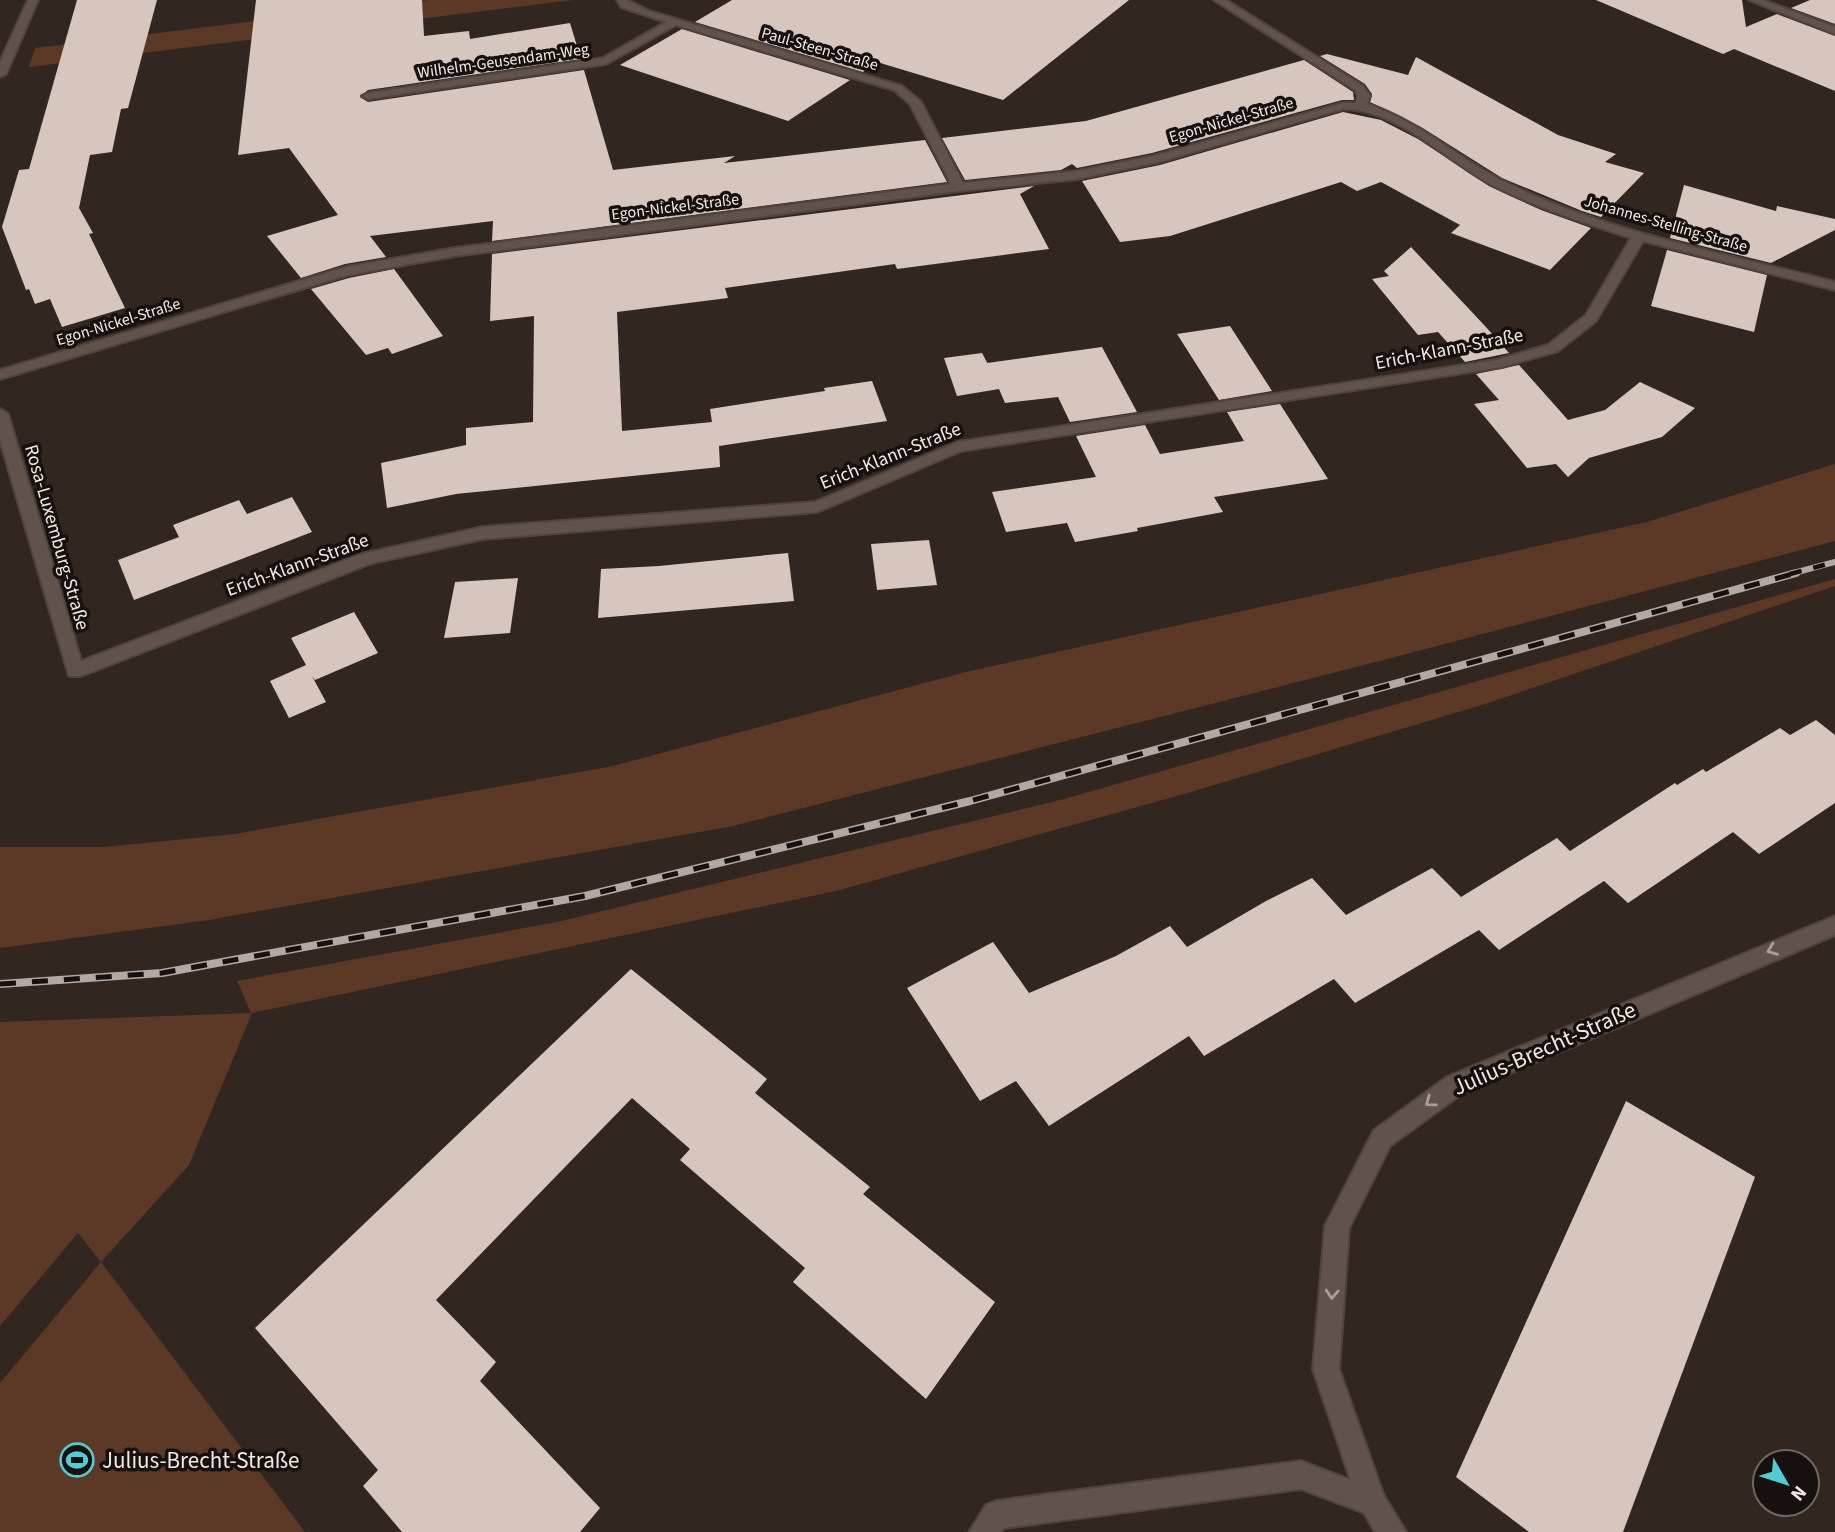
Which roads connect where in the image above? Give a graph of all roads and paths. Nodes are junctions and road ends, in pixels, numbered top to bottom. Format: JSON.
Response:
{"nodes":[{"id":1,"x":33,"y":0,"type":"edge"},
{"id":2,"x":622,"y":0,"type":"edge"},
{"id":3,"x":1219,"y":0,"type":"edge"},
{"id":4,"x":1754,"y":0,"type":"edge"},
{"id":5,"x":674,"y":22,"type":"junction"},
{"id":6,"x":1835,"y":31,"type":"edge"},
{"id":7,"x":0,"y":74,"type":"edge"},
{"id":8,"x":368,"y":96,"type":"dead end"},
{"id":9,"x":1361,"y":106,"type":"junction"},
{"id":10,"x":959,"y":187,"type":"junction"},
{"id":11,"x":1639,"y":236,"type":"junction"},
{"id":12,"x":1835,"y":286,"type":"edge"},
{"id":13,"x":0,"y":375,"type":"edge"},
{"id":14,"x":0,"y":414,"type":"edge"},
{"id":15,"x":75,"y":671,"type":"joint"},
{"id":16,"x":1835,"y":925,"type":"edge"},
{"id":17,"x":1372,"y":1502,"type":"junction"},
{"id":18,"x":983,"y":1532,"type":"edge"},
{"id":19,"x":1392,"y":1532,"type":"edge"}],
"edges":[{"from":1,"to":7,"type":"street"},
{"from":2,"to":5,"type":"street","name":"Paul-Steen-Straße"},
{"from":3,"to":9,"type":"street"},
{"from":4,"to":6,"type":"street"},
{"from":5,"to":8,"type":"street","name":"Wilhelm-Geusendam-Weg"},
{"from":5,"to":10,"type":"street","name":"Paul-Steen-Straße"},
{"from":9,"to":10,"type":"street","name":"Egon-Nickel-Straße"},
{"from":9,"to":11,"type":"street","name":"Johannes-Stelling-Straße"},
{"from":10,"to":13,"type":"street","name":"Egon-Nickel-Straße"},
{"from":11,"to":12,"type":"street","name":"Johannes-Stelling-Straße"},
{"from":11,"to":15,"type":"street","name":"Erich-Klann-Straße"},
{"from":14,"to":15,"type":"street","name":"Rosa-Luxemburg-Straße"},
{"from":16,"to":17,"type":"street","name":"Julius-Brecht-Straße","one_way":true},
{"from":17,"to":18,"type":"street"},
{"from":17,"to":19,"type":"street","name":"Julius-Brecht-Straße"}]}
